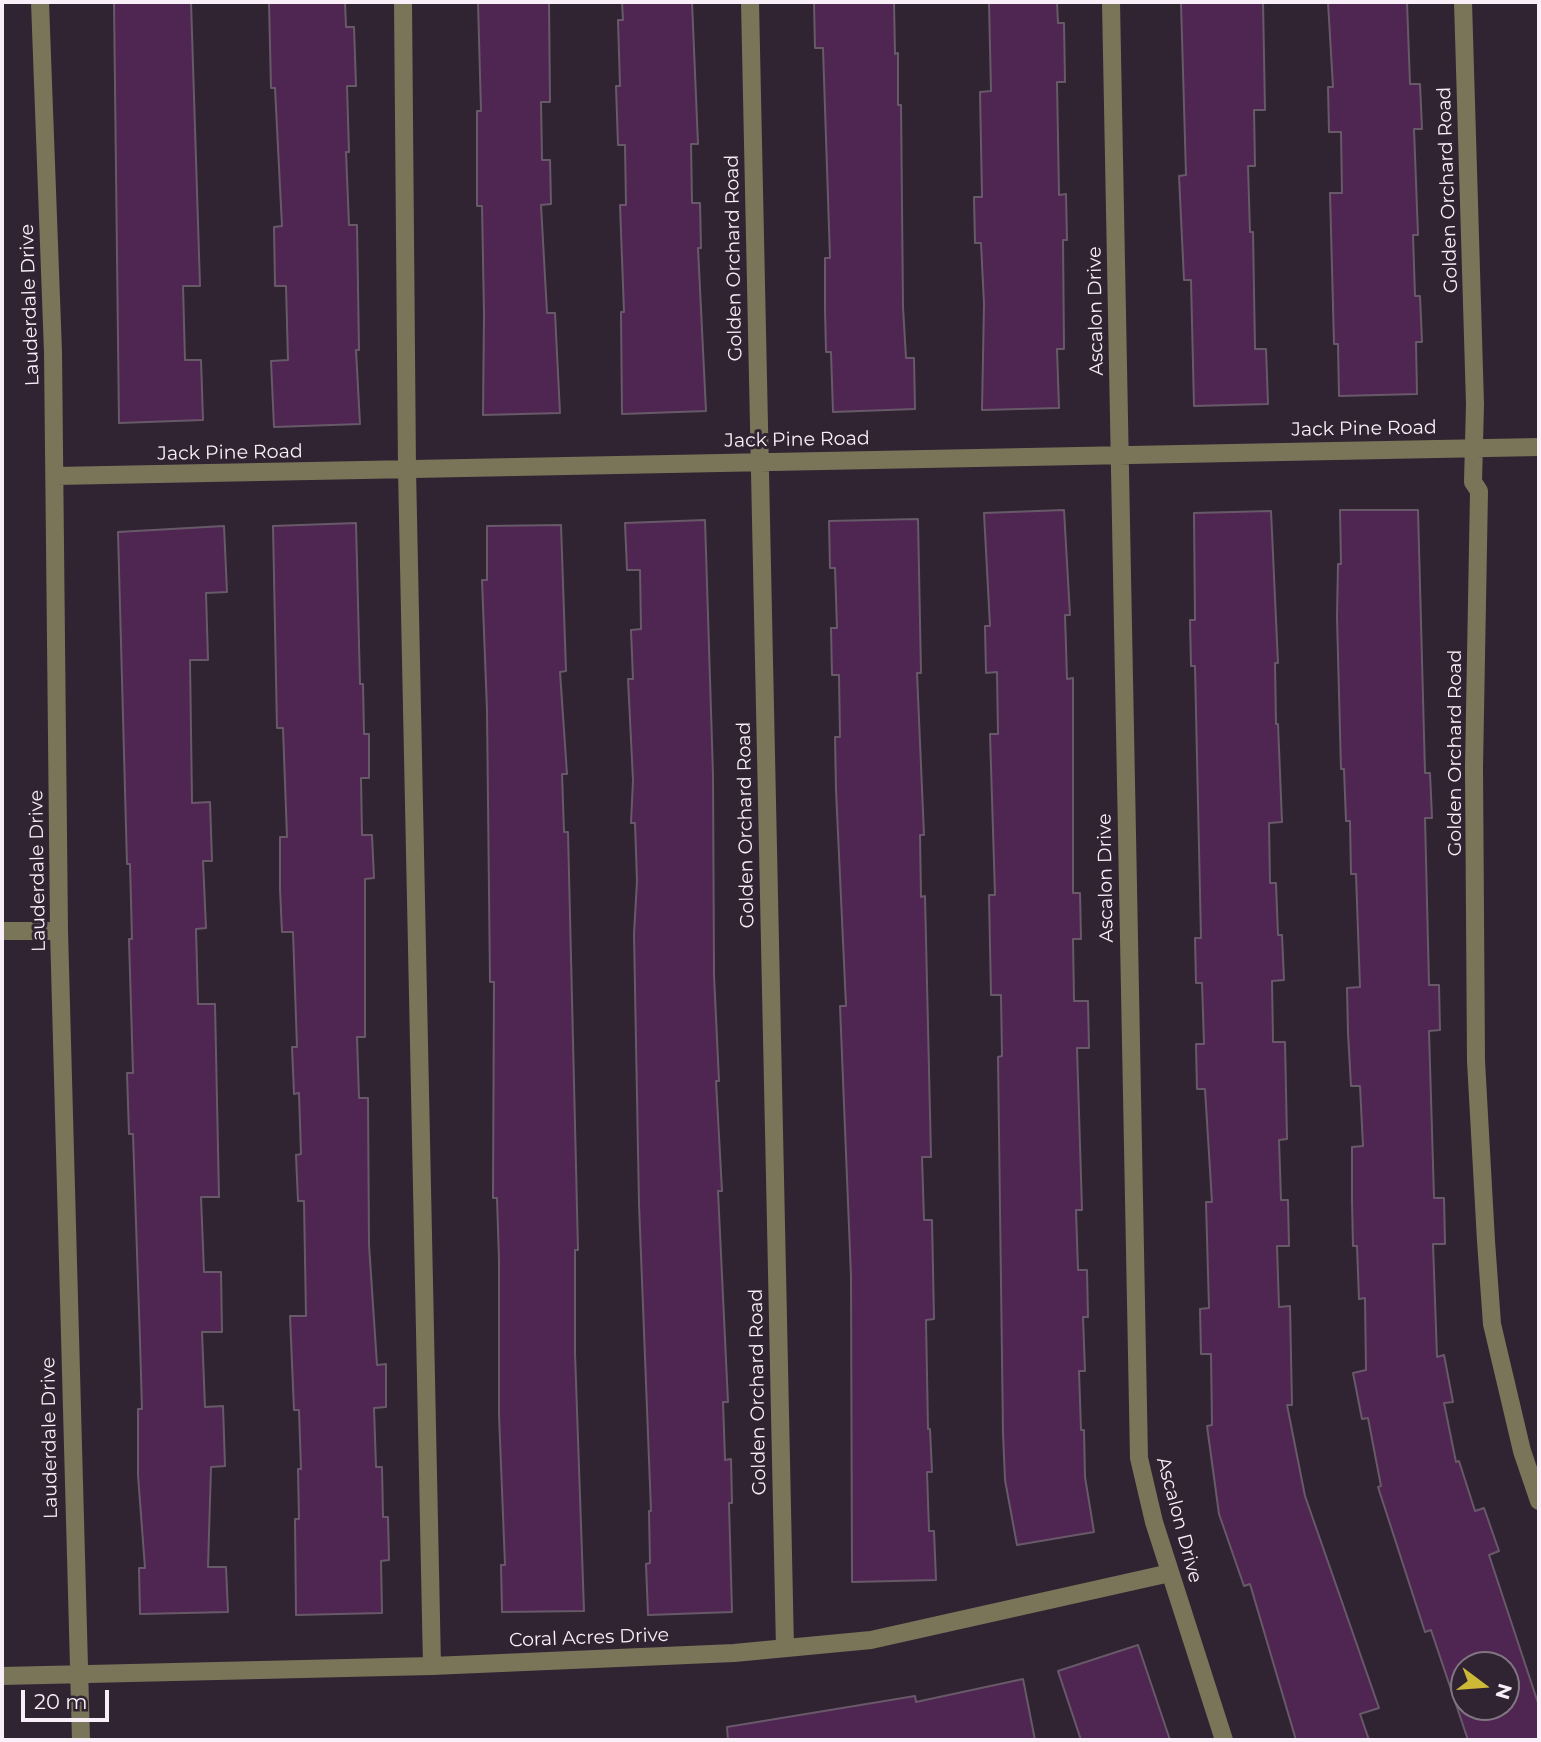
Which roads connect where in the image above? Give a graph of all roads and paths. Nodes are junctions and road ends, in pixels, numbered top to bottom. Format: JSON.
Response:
{"nodes":[{"id":1,"x":40,"y":2,"type":"edge"},
{"id":2,"x":402,"y":2,"type":"edge"},
{"id":3,"x":750,"y":2,"type":"edge"},
{"id":4,"x":1111,"y":2,"type":"edge"},
{"id":5,"x":1463,"y":2,"type":"edge"},
{"id":6,"x":1539,"y":447,"type":"edge"},
{"id":7,"x":1472,"y":448,"type":"junction"},
{"id":8,"x":1120,"y":456,"type":"junction"},
{"id":9,"x":760,"y":461,"type":"junction"},
{"id":10,"x":407,"y":469,"type":"junction"},
{"id":11,"x":55,"y":475,"type":"junction"},
{"id":12,"x":59,"y":930,"type":"junction"},
{"id":13,"x":2,"y":931,"type":"edge"},
{"id":14,"x":1539,"y":1501,"type":"edge"},
{"id":15,"x":1170,"y":1573,"type":"junction"},
{"id":16,"x":785,"y":1648,"type":"junction"},
{"id":17,"x":432,"y":1666,"type":"junction"},
{"id":18,"x":77,"y":1673,"type":"junction"},
{"id":19,"x":2,"y":1676,"type":"edge"},
{"id":20,"x":81,"y":1740,"type":"edge"},
{"id":21,"x":1224,"y":1740,"type":"edge"}],
"edges":[{"from":1,"to":11,"type":"street","name":"Lauderdale Drive"},
{"from":2,"to":10,"type":"street"},
{"from":3,"to":9,"type":"street","name":"Golden Orchard Road"},
{"from":4,"to":8,"type":"street","name":"Ascalon Drive"},
{"from":5,"to":7,"type":"street","name":"Golden Orchard Road"},
{"from":6,"to":7,"type":"street","name":"Jack Pine Road"},
{"from":7,"to":8,"type":"street","name":"Jack Pine Road"},
{"from":7,"to":14,"type":"street","name":"Golden Orchard Road"},
{"from":8,"to":9,"type":"street","name":"Jack Pine Road"},
{"from":8,"to":15,"type":"street","name":"Ascalon Drive"},
{"from":9,"to":10,"type":"street","name":"Jack Pine Road"},
{"from":9,"to":16,"type":"street","name":"Golden Orchard Road"},
{"from":10,"to":11,"type":"street","name":"Jack Pine Road"},
{"from":10,"to":17,"type":"street"},
{"from":11,"to":12,"type":"street","name":"Lauderdale Drive"},
{"from":12,"to":13,"type":"street"},
{"from":12,"to":18,"type":"street","name":"Lauderdale Drive"},
{"from":15,"to":16,"type":"street","name":"Coral Acres Drive"},
{"from":15,"to":21,"type":"street","name":"Ascalon Drive"},
{"from":16,"to":17,"type":"street","name":"Coral Acres Drive"},
{"from":17,"to":18,"type":"street","name":"Coral Acres Drive"},
{"from":18,"to":19,"type":"street","name":"Coral Acres Drive"},
{"from":18,"to":20,"type":"street","name":"Lauderdale Drive"}]}
